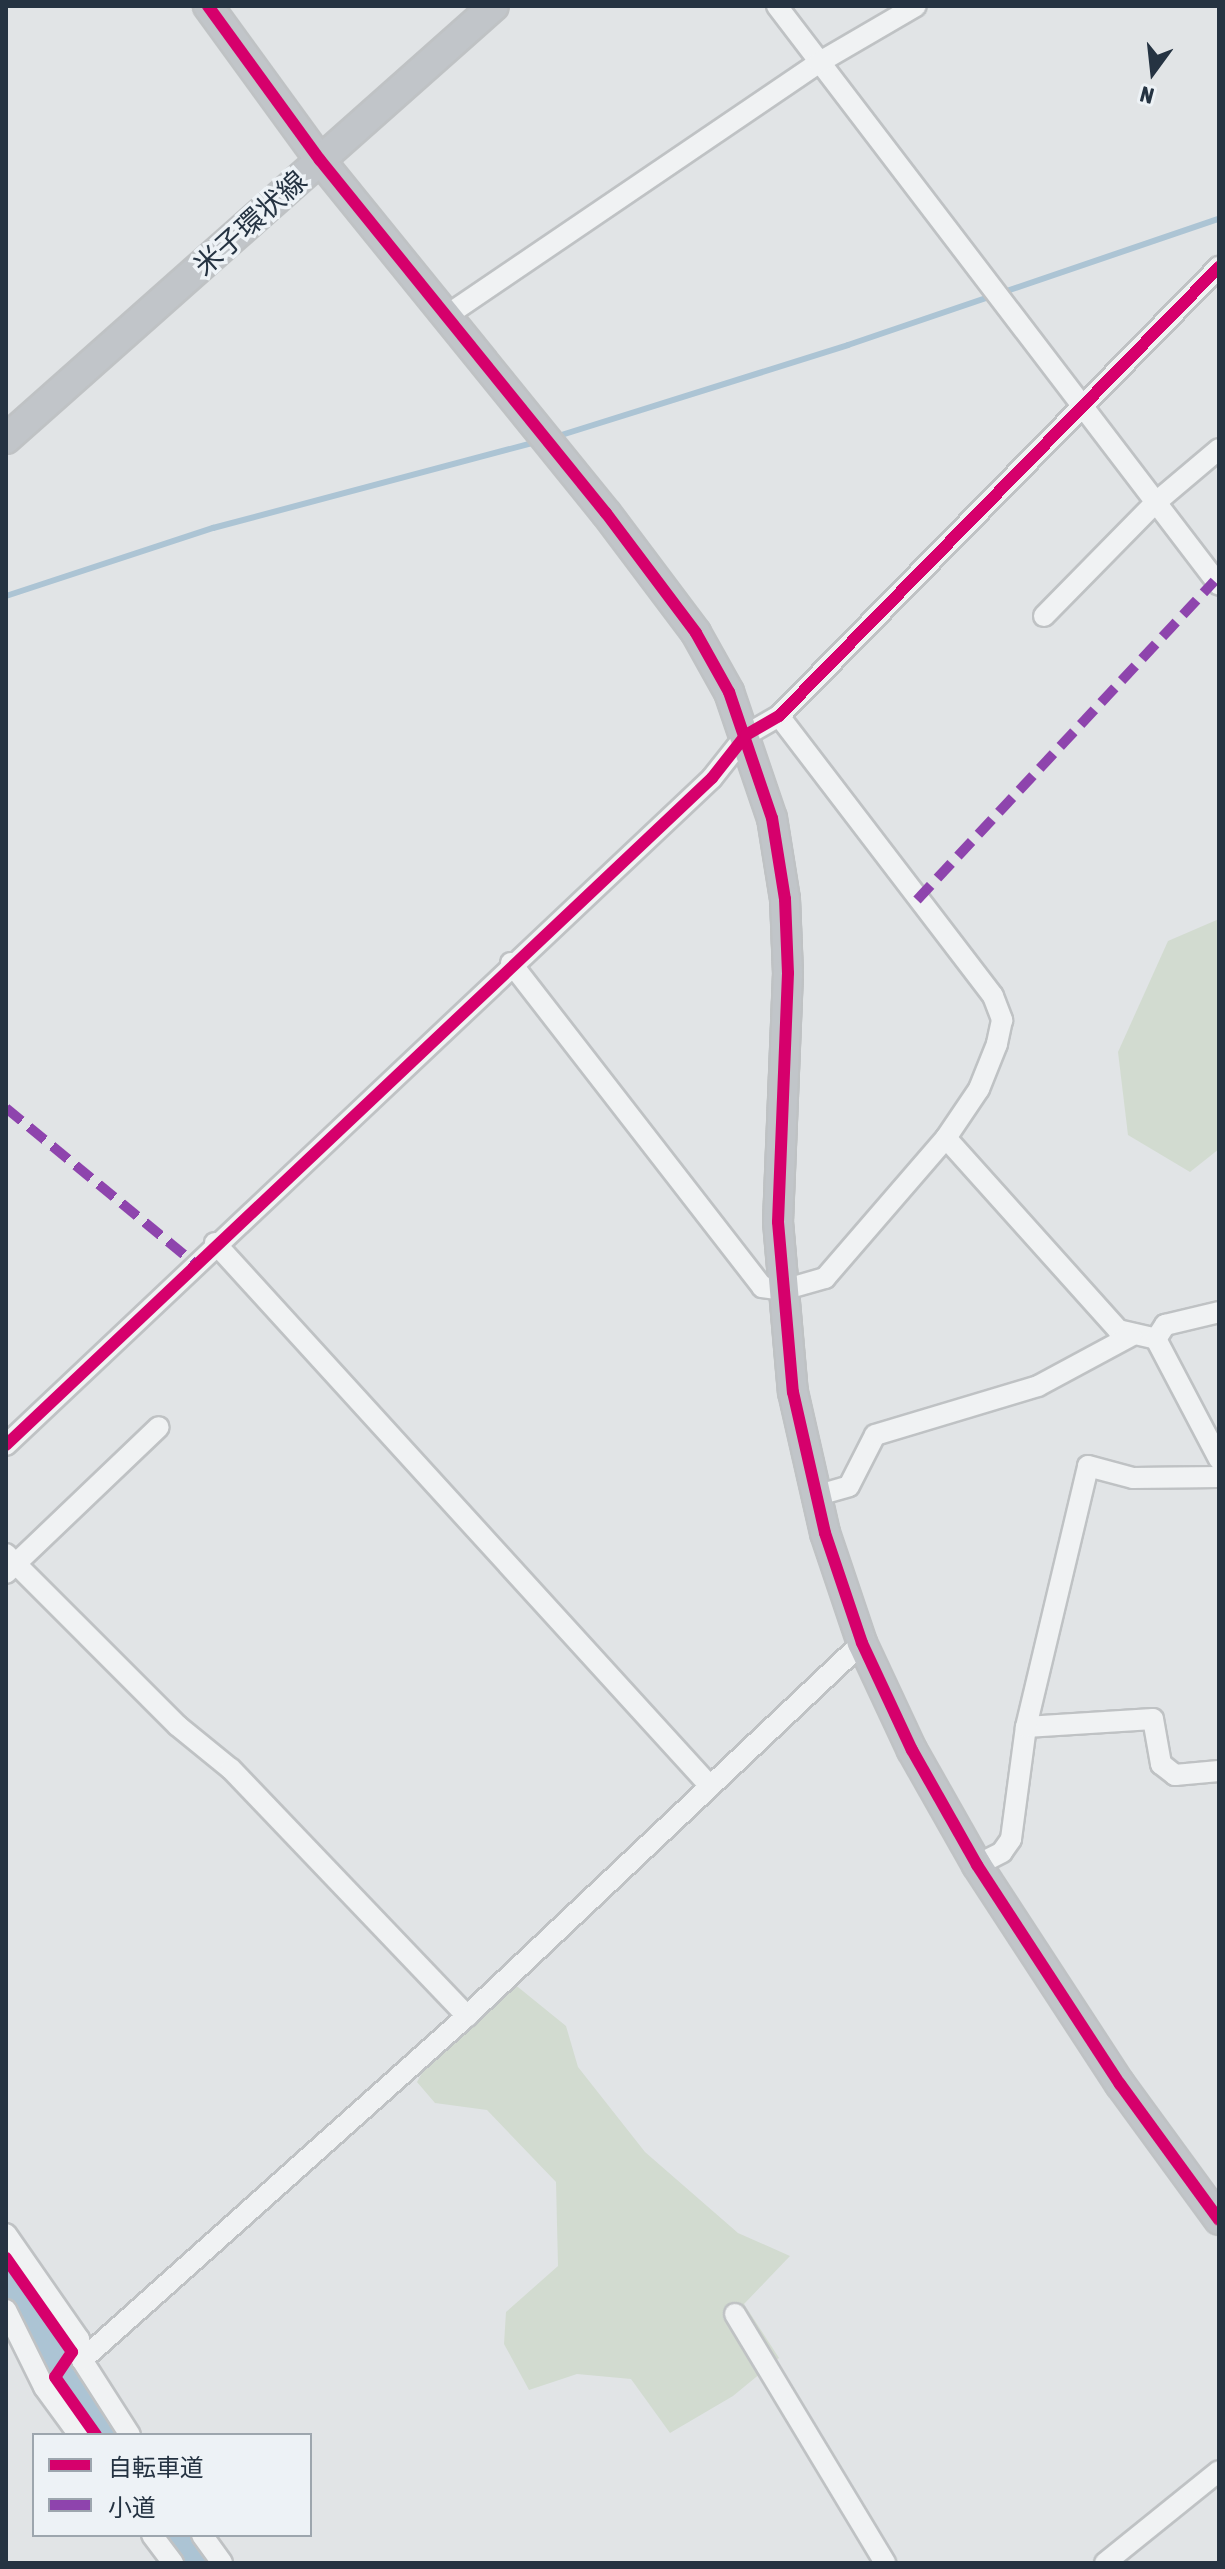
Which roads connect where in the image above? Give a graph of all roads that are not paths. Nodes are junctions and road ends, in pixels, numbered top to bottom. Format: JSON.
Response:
{"nodes":[{"id":1,"x":208,"y":6,"type":"edge"},
{"id":2,"x":494,"y":6,"type":"edge"},
{"id":3,"x":777,"y":6,"type":"edge"},
{"id":4,"x":916,"y":6,"type":"edge"},
{"id":5,"x":818,"y":63,"type":"junction"},
{"id":6,"x":320,"y":160,"type":"junction"},
{"id":7,"x":1219,"y":267,"type":"edge"},
{"id":8,"x":446,"y":316,"type":"junction"},
{"id":9,"x":1080,"y":408,"type":"junction"},
{"id":10,"x":6,"y":439,"type":"edge"},
{"id":11,"x":1219,"y":449,"type":"edge"},
{"id":12,"x":1154,"y":504,"type":"junction"},
{"id":13,"x":1219,"y":585,"type":"edge"},
{"id":14,"x":1044,"y":616,"type":"dead end"},
{"id":15,"x":779,"y":716,"type":"junction"},
{"id":16,"x":746,"y":735,"type":"junction"},
{"id":17,"x":511,"y":963,"type":"junction"},
{"id":18,"x":946,"y":1138,"type":"junction"},
{"id":19,"x":215,"y":1243,"type":"junction"},
{"id":20,"x":783,"y":1290,"type":"junction"},
{"id":21,"x":1219,"y":1312,"type":"edge"},
{"id":22,"x":1131,"y":1336,"type":"junction"},
{"id":23,"x":1156,"y":1339,"type":"junction"},
{"id":24,"x":159,"y":1427,"type":"dead end"},
{"id":25,"x":6,"y":1445,"type":"edge"},
{"id":26,"x":1219,"y":1459,"type":"edge"},
{"id":27,"x":1219,"y":1477,"type":"edge"},
{"id":28,"x":815,"y":1496,"type":"junction"},
{"id":29,"x":9,"y":1564,"type":"edge"},
{"id":30,"x":862,"y":1643,"type":"junction"},
{"id":31,"x":1026,"y":1727,"type":"junction"},
{"id":32,"x":1219,"y":1771,"type":"edge"},
{"id":33,"x":710,"y":1786,"type":"junction"},
{"id":34,"x":977,"y":1865,"type":"junction"},
{"id":35,"x":467,"y":2016,"type":"junction"},
{"id":36,"x":1219,"y":2220,"type":"edge"},
{"id":37,"x":6,"y":2234,"type":"edge"},
{"id":38,"x":6,"y":2310,"type":"edge"},
{"id":39,"x":735,"y":2314,"type":"dead end"},
{"id":40,"x":82,"y":2360,"type":"junction"},
{"id":41,"x":78,"y":2433,"type":"edge"},
{"id":42,"x":129,"y":2433,"type":"edge"},
{"id":43,"x":1219,"y":2471,"type":"edge"},
{"id":44,"x":154,"y":2537,"type":"edge"},
{"id":45,"x":203,"y":2537,"type":"edge"},
{"id":46,"x":173,"y":2563,"type":"edge"},
{"id":47,"x":222,"y":2563,"type":"edge"},
{"id":48,"x":885,"y":2563,"type":"edge"},
{"id":49,"x":1105,"y":2563,"type":"edge"}],
"edges":[{"from":1,"to":6,"type":"street"},
{"from":2,"to":6,"type":"street","name":"米子環状線"},
{"from":3,"to":5,"type":"street"},
{"from":4,"to":5,"type":"street"},
{"from":5,"to":8,"type":"street"},
{"from":5,"to":9,"type":"street"},
{"from":6,"to":8,"type":"street"},
{"from":6,"to":10,"type":"street","name":"米子環状線"},
{"from":7,"to":9,"type":"street"},
{"from":8,"to":16,"type":"street"},
{"from":9,"to":12,"type":"street"},
{"from":9,"to":15,"type":"street"},
{"from":11,"to":12,"type":"street"},
{"from":12,"to":13,"type":"street"},
{"from":12,"to":14,"type":"street"},
{"from":15,"to":16,"type":"street"},
{"from":15,"to":18,"type":"street"},
{"from":16,"to":17,"type":"street"},
{"from":16,"to":20,"type":"street"},
{"from":17,"to":19,"type":"street"},
{"from":17,"to":20,"type":"street"},
{"from":18,"to":20,"type":"street"},
{"from":18,"to":22,"type":"street"},
{"from":19,"to":25,"type":"street"},
{"from":19,"to":33,"type":"street"},
{"from":20,"to":28,"type":"street"},
{"from":21,"to":23,"type":"street"},
{"from":22,"to":23,"type":"street"},
{"from":22,"to":28,"type":"street"},
{"from":23,"to":26,"type":"street"},
{"from":24,"to":29,"type":"street"},
{"from":27,"to":31,"type":"street"},
{"from":28,"to":30,"type":"street"},
{"from":29,"to":35,"type":"street"},
{"from":30,"to":33,"type":"street"},
{"from":30,"to":34,"type":"street"},
{"from":31,"to":32,"type":"street"},
{"from":31,"to":34,"type":"street"},
{"from":33,"to":35,"type":"street"},
{"from":34,"to":36,"type":"street"},
{"from":35,"to":40,"type":"street"},
{"from":37,"to":40,"type":"street"},
{"from":38,"to":41,"type":"street"},
{"from":39,"to":48,"type":"street"},
{"from":40,"to":42,"type":"street"},
{"from":43,"to":49,"type":"street"},
{"from":44,"to":46,"type":"street"},
{"from":45,"to":47,"type":"street"}]}
